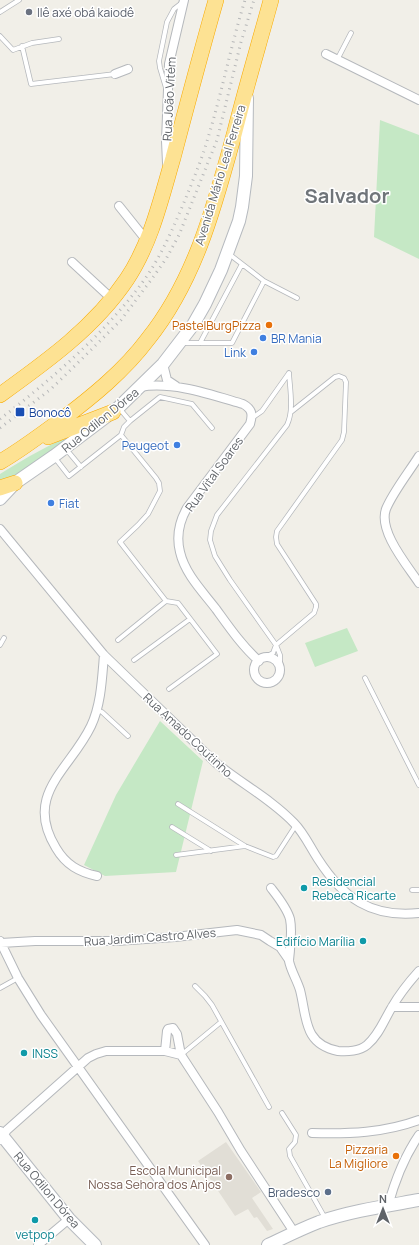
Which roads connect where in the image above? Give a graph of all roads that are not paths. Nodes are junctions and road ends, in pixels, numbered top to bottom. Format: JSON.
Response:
{"nodes":[{"id":1,"x":19,"y":0,"type":"edge"},
{"id":2,"x":184,"y":0,"type":"edge"},
{"id":3,"x":216,"y":0,"type":"edge"},
{"id":4,"x":271,"y":0,"type":"edge"},
{"id":5,"x":0,"y":12,"type":"edge"},
{"id":6,"x":351,"y":33,"type":"dead end"},
{"id":7,"x":0,"y":36,"type":"edge"},
{"id":8,"x":59,"y":39,"type":"dead end"},
{"id":9,"x":22,"y":46,"type":"junction"},
{"id":10,"x":326,"y":54,"type":"dead end"},
{"id":11,"x":337,"y":60,"type":"junction"},
{"id":12,"x":128,"y":70,"type":"dead end"},
{"id":13,"x":115,"y":74,"type":"joint"},
{"id":14,"x":248,"y":83,"type":"junction"},
{"id":15,"x":419,"y":100,"type":"edge"},
{"id":16,"x":168,"y":176,"type":"junction"},
{"id":17,"x":119,"y":206,"type":"dead end"},
{"id":18,"x":147,"y":241,"type":"junction"},
{"id":19,"x":228,"y":252,"type":"junction"},
{"id":20,"x":72,"y":262,"type":"dead end"},
{"id":21,"x":242,"y":264,"type":"junction"},
{"id":22,"x":264,"y":281,"type":"junction"},
{"id":23,"x":112,"y":298,"type":"junction"},
{"id":24,"x":297,"y":298,"type":"dead end"},
{"id":25,"x":180,"y":343,"type":"junction"},
{"id":26,"x":200,"y":343,"type":"junction"},
{"id":27,"x":163,"y":364,"type":"junction"},
{"id":28,"x":140,"y":387,"type":"junction"},
{"id":29,"x":178,"y":387,"type":"junction"},
{"id":30,"x":0,"y":395,"type":"edge"},
{"id":31,"x":116,"y":410,"type":"junction"},
{"id":32,"x":291,"y":412,"type":"junction"},
{"id":33,"x":252,"y":418,"type":"junction"},
{"id":34,"x":130,"y":421,"type":"junction"},
{"id":35,"x":212,"y":428,"type":"dead end"},
{"id":36,"x":121,"y":435,"type":"junction"},
{"id":37,"x":23,"y":447,"type":"junction"},
{"id":38,"x":66,"y":447,"type":"junction"},
{"id":39,"x":54,"y":456,"type":"junction"},
{"id":40,"x":419,"y":456,"type":"edge"},
{"id":41,"x":0,"y":462,"type":"edge"},
{"id":42,"x":81,"y":467,"type":"junction"},
{"id":43,"x":15,"y":483,"type":"junction"},
{"id":44,"x":0,"y":488,"type":"edge"},
{"id":45,"x":0,"y":499,"type":"edge"},
{"id":46,"x":0,"y":529,"type":"edge"},
{"id":47,"x":419,"y":583,"type":"edge"},
{"id":48,"x":166,"y":601,"type":"junction"},
{"id":49,"x":190,"y":619,"type":"junction"},
{"id":50,"x":4,"y":638,"type":"dead end"},
{"id":51,"x":118,"y":640,"type":"dead end"},
{"id":52,"x":0,"y":645,"type":"edge"},
{"id":53,"x":276,"y":645,"type":"junction"},
{"id":54,"x":104,"y":655,"type":"junction"},
{"id":55,"x":134,"y":660,"type":"dead end"},
{"id":56,"x":260,"y":660,"type":"junction"},
{"id":57,"x":280,"y":667,"type":"junction"},
{"id":58,"x":366,"y":678,"type":"dead end"},
{"id":59,"x":169,"y":689,"type":"dead end"},
{"id":60,"x":97,"y":710,"type":"junction"},
{"id":61,"x":128,"y":736,"type":"dead end"},
{"id":62,"x":419,"y":785,"type":"edge"},
{"id":63,"x":178,"y":804,"type":"dead end"},
{"id":64,"x":296,"y":824,"type":"junction"},
{"id":65,"x":172,"y":827,"type":"dead end"},
{"id":66,"x":245,"y":846,"type":"junction"},
{"id":67,"x":211,"y":851,"type":"junction"},
{"id":68,"x":176,"y":855,"type":"dead end"},
{"id":69,"x":97,"y":876,"type":"dead end"},
{"id":70,"x":271,"y":888,"type":"dead end"},
{"id":71,"x":412,"y":890,"type":"dead end"},
{"id":72,"x":419,"y":890,"type":"edge"},
{"id":73,"x":419,"y":913,"type":"edge"},
{"id":74,"x":0,"y":942,"type":"edge"},
{"id":75,"x":289,"y":960,"type":"junction"},
{"id":76,"x":419,"y":971,"type":"edge"},
{"id":77,"x":18,"y":978,"type":"junction"},
{"id":78,"x":195,"y":986,"type":"dead end"},
{"id":79,"x":0,"y":988,"type":"edge"},
{"id":80,"x":392,"y":1007,"type":"junction"},
{"id":81,"x":419,"y":1007,"type":"edge"},
{"id":82,"x":221,"y":1022,"type":"junction"},
{"id":83,"x":165,"y":1051,"type":"junction"},
{"id":84,"x":181,"y":1055,"type":"junction"},
{"id":85,"x":78,"y":1066,"type":"junction"},
{"id":86,"x":269,"y":1107,"type":"dead end"},
{"id":87,"x":282,"y":1113,"type":"dead end"},
{"id":88,"x":419,"y":1120,"type":"edge"},
{"id":89,"x":312,"y":1133,"type":"dead end"},
{"id":90,"x":419,"y":1135,"type":"edge"},
{"id":91,"x":1,"y":1137,"type":"edge"},
{"id":92,"x":419,"y":1200,"type":"edge"},
{"id":93,"x":388,"y":1206,"type":"junction"},
{"id":94,"x":69,"y":1219,"type":"junction"},
{"id":95,"x":326,"y":1220,"type":"junction"},
{"id":96,"x":294,"y":1232,"type":"junction"},
{"id":97,"x":38,"y":1245,"type":"edge"},
{"id":98,"x":95,"y":1245,"type":"edge"},
{"id":99,"x":205,"y":1245,"type":"edge"},
{"id":100,"x":268,"y":1245,"type":"edge"}],
"edges":[{"from":1,"to":5,"type":"lane"},
{"from":2,"to":16,"type":"street","name":"Rua João Vitém"},
{"from":3,"to":16,"type":"highway"},
{"from":4,"to":14,"type":"highway","name":"Avenida Mário Leal Ferreira"},
{"from":6,"to":11,"type":"lane"},
{"from":7,"to":9,"type":"lane"},
{"from":8,"to":9,"type":"lane"},
{"from":9,"to":13,"type":"lane"},
{"from":10,"to":11,"type":"street"},
{"from":11,"to":15,"type":"street"},
{"from":12,"to":13,"type":"street"},
{"from":14,"to":19,"type":"street","name":"Rua Odilon Dórea"},
{"from":14,"to":37,"type":"highway","name":"Avenida Mário Leal Ferreira"},
{"from":16,"to":18,"type":"highway"},
{"from":17,"to":18,"type":"street"},
{"from":18,"to":23,"type":"highway"},
{"from":19,"to":21,"type":"lane"},
{"from":19,"to":25,"type":"street","name":"Rua Odilon Dórea"},
{"from":20,"to":23,"type":"street"},
{"from":21,"to":22,"type":"lane"},
{"from":21,"to":26,"type":"lane"},
{"from":22,"to":24,"type":"lane"},
{"from":22,"to":26,"type":"lane"},
{"from":23,"to":30,"type":"highway"},
{"from":25,"to":26,"type":"lane"},
{"from":25,"to":27,"type":"street","name":"Rua Odilon Dórea"},
{"from":27,"to":28,"type":"street","name":"Rua Odilon Dórea"},
{"from":27,"to":29,"type":"street"},
{"from":28,"to":29,"type":"street"},
{"from":28,"to":31,"type":"street","name":"Rua Odilon Dórea"},
{"from":29,"to":33,"type":"street"},
{"from":31,"to":34,"type":"lane"},
{"from":31,"to":37,"type":"highway"},
{"from":31,"to":38,"type":"street","name":"Rua Odilon Dórea"},
{"from":32,"to":33,"type":"lane"},
{"from":32,"to":53,"type":"lane"},
{"from":32,"to":53,"type":"lane"},
{"from":33,"to":56,"type":"street","name":"Rua Vital Soares"},
{"from":34,"to":35,"type":"lane"},
{"from":34,"to":36,"type":"lane"},
{"from":36,"to":42,"type":"lane"},
{"from":36,"to":48,"type":"lane"},
{"from":37,"to":41,"type":"highway","name":"Avenida Mário Leal Ferreira"},
{"from":38,"to":39,"type":"street","name":"Rua Odilon Dórea"},
{"from":38,"to":42,"type":"lane"},
{"from":39,"to":42,"type":"lane"},
{"from":39,"to":43,"type":"street","name":"Rua Odilon Dórea"},
{"from":40,"to":47,"type":"street"},
{"from":43,"to":44,"type":"highway"},
{"from":43,"to":45,"type":"street","name":"Rua Odilon Dórea"},
{"from":46,"to":54,"type":"street","name":"Rua Amado Coutinho"},
{"from":48,"to":49,"type":"lane"},
{"from":48,"to":51,"type":"lane"},
{"from":49,"to":55,"type":"lane"},
{"from":49,"to":59,"type":"lane"},
{"from":50,"to":52,"type":"lane"},
{"from":53,"to":56,"type":"lane"},
{"from":53,"to":57,"type":"lane"},
{"from":54,"to":60,"type":"street"},
{"from":54,"to":64,"type":"street","name":"Rua Amado Coutinho"},
{"from":56,"to":57,"type":"street"},
{"from":56,"to":57,"type":"street"},
{"from":58,"to":62,"type":"lane"},
{"from":60,"to":61,"type":"lane"},
{"from":60,"to":69,"type":"street"},
{"from":63,"to":66,"type":"lane"},
{"from":64,"to":66,"type":"lane"},
{"from":64,"to":73,"type":"street","name":"Rua Amado Coutinho"},
{"from":65,"to":67,"type":"lane"},
{"from":66,"to":67,"type":"lane"},
{"from":67,"to":68,"type":"lane"},
{"from":70,"to":75,"type":"street"},
{"from":71,"to":72,"type":"lane"},
{"from":74,"to":75,"type":"street","name":"Rua Jardim Castro Alves"},
{"from":74,"to":77,"type":"street"},
{"from":75,"to":80,"type":"street"},
{"from":76,"to":80,"type":"street"},
{"from":77,"to":79,"type":"lane"},
{"from":77,"to":85,"type":"street"},
{"from":78,"to":82,"type":"lane"},
{"from":80,"to":81,"type":"street"},
{"from":82,"to":84,"type":"lane"},
{"from":82,"to":86,"type":"lane"},
{"from":83,"to":84,"type":"street"},
{"from":83,"to":84,"type":"street"},
{"from":83,"to":85,"type":"street"},
{"from":84,"to":96,"type":"street"},
{"from":85,"to":91,"type":"street"},
{"from":85,"to":99,"type":"street"},
{"from":87,"to":95,"type":"lane"},
{"from":88,"to":89,"type":"street"},
{"from":90,"to":93,"type":"street"},
{"from":91,"to":94,"type":"street","name":"Rua Odilon Dórea"},
{"from":92,"to":93,"type":"street"},
{"from":93,"to":95,"type":"street"},
{"from":94,"to":97,"type":"street"},
{"from":94,"to":98,"type":"street","name":"Rua Odilon Dórea"},
{"from":95,"to":96,"type":"street"},
{"from":96,"to":100,"type":"street"}]}
